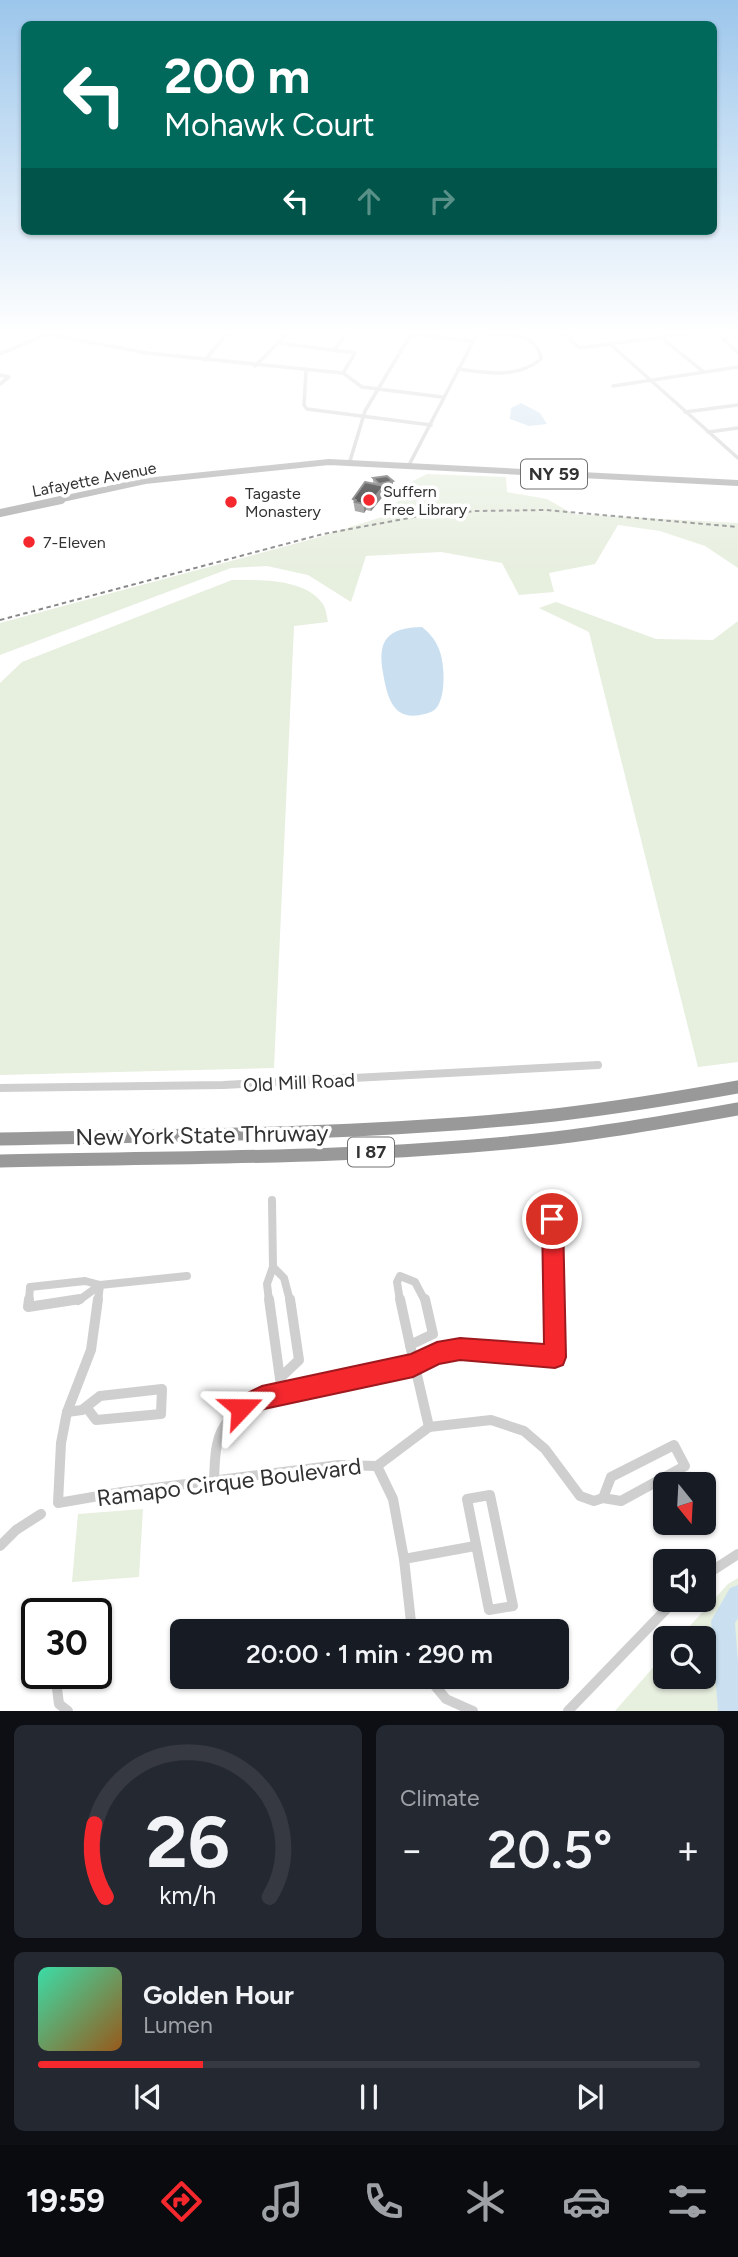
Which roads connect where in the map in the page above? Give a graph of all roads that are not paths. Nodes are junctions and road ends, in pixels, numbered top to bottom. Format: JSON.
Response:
{"nodes":[{"id":1,"x":344,"y":414,"type":"edge"},
{"id":2,"x":435,"y":414,"type":"edge"},
{"id":3,"x":687,"y":414,"type":"edge"},
{"id":4,"x":360,"y":416,"type":"junction"},
{"id":5,"x":431,"y":425,"type":"junction"},
{"id":6,"x":738,"y":428,"type":"edge"},
{"id":7,"x":708,"y":432,"type":"junction"},
{"id":8,"x":738,"y":458,"type":"edge"},
{"id":9,"x":350,"y":461,"type":"junction"},
{"id":10,"x":409,"y":465,"type":"junction"},
{"id":11,"x":738,"y":483,"type":"edge"},
{"id":12,"x":0,"y":513,"type":"edge"},
{"id":13,"x":598,"y":1065,"type":"dead end"},
{"id":14,"x":738,"y":1087,"type":"edge"},
{"id":15,"x":0,"y":1088,"type":"edge"},
{"id":16,"x":738,"y":1108,"type":"edge"},
{"id":17,"x":0,"y":1139,"type":"edge"},
{"id":18,"x":0,"y":1161,"type":"edge"},
{"id":19,"x":272,"y":1200,"type":"dead end"},
{"id":20,"x":552,"y":1219,"type":"dead end"},
{"id":21,"x":273,"y":1267,"type":"junction"},
{"id":22,"x":187,"y":1276,"type":"dead end"},
{"id":23,"x":100,"y":1285,"type":"junction"},
{"id":24,"x":409,"y":1345,"type":"junction"},
{"id":25,"x":413,"y":1365,"type":"junction"},
{"id":26,"x":280,"y":1378,"type":"junction"},
{"id":27,"x":282,"y":1393,"type":"junction"},
{"id":28,"x":87,"y":1408,"type":"junction"},
{"id":29,"x":66,"y":1412,"type":"junction"},
{"id":30,"x":429,"y":1427,"type":"junction"},
{"id":31,"x":377,"y":1466,"type":"junction"},
{"id":32,"x":214,"y":1481,"type":"junction"},
{"id":33,"x":603,"y":1499,"type":"junction"},
{"id":34,"x":41,"y":1514,"type":"dead end"},
{"id":35,"x":0,"y":1546,"type":"edge"},
{"id":36,"x":475,"y":1546,"type":"junction"},
{"id":37,"x":738,"y":1554,"type":"edge"},
{"id":38,"x":404,"y":1559,"type":"junction"},
{"id":39,"x":716,"y":1568,"type":"edge"},
{"id":40,"x":663,"y":1612,"type":"edge"},
{"id":41,"x":411,"y":1619,"type":"edge"},
{"id":42,"x":57,"y":1689,"type":"edge"},
{"id":43,"x":433,"y":1689,"type":"edge"},
{"id":44,"x":68,"y":1711,"type":"edge"},
{"id":45,"x":473,"y":1711,"type":"edge"},
{"id":46,"x":568,"y":1711,"type":"edge"}],
"edges":[{"from":1,"to":4,"type":"street"},
{"from":2,"to":5,"type":"street"},
{"from":3,"to":7,"type":"street"},
{"from":4,"to":5,"type":"street"},
{"from":4,"to":9,"type":"street"},
{"from":5,"to":10,"type":"street"},
{"from":6,"to":7,"type":"street"},
{"from":7,"to":8,"type":"street"},
{"from":9,"to":10,"type":"main road","name":"Lafayette Avenue","number":"NY 59"},
{"from":9,"to":12,"type":"main road","name":"Lafayette Avenue","number":"NY 59"},
{"from":10,"to":11,"type":"main road","name":"Lafayette Avenue","number":"NY 59"},
{"from":13,"to":15,"type":"street","name":"Old Mill Road"},
{"from":14,"to":17,"type":"highway","name":"New York State Thruway","number":"I 87"},
{"from":16,"to":18,"type":"highway","name":"New York State Thruway","number":"I 87"},
{"from":19,"to":21,"type":"street"},
{"from":20,"to":25,"type":"street"},
{"from":21,"to":26,"type":"street"},
{"from":21,"to":26,"type":"street"},
{"from":22,"to":23,"type":"street"},
{"from":23,"to":23,"type":"street"},
{"from":23,"to":29,"type":"street","name":"Ramapo Cirque Boulevard"},
{"from":24,"to":24,"type":"street"},
{"from":24,"to":25,"type":"street"},
{"from":25,"to":27,"type":"street"},
{"from":25,"to":30,"type":"street"},
{"from":26,"to":27,"type":"street"},
{"from":27,"to":32,"type":"street"},
{"from":28,"to":28,"type":"street"},
{"from":28,"to":29,"type":"street"},
{"from":29,"to":32,"type":"street","name":"Ramapo Cirque Boulevard"},
{"from":30,"to":31,"type":"street","name":"Ramapo Cirque Boulevard"},
{"from":30,"to":33,"type":"street","name":"Ramapo Cirque Boulevard"},
{"from":31,"to":32,"type":"street","name":"Ramapo Cirque Boulevard"},
{"from":31,"to":38,"type":"street"},
{"from":33,"to":33,"type":"street"},
{"from":34,"to":35,"type":"street"},
{"from":36,"to":36,"type":"street"},
{"from":36,"to":38,"type":"street"},
{"from":37,"to":39,"type":"street"},
{"from":38,"to":41,"type":"street"},
{"from":40,"to":46,"type":"street"},
{"from":42,"to":44,"type":"street"},
{"from":43,"to":45,"type":"street"}]}
